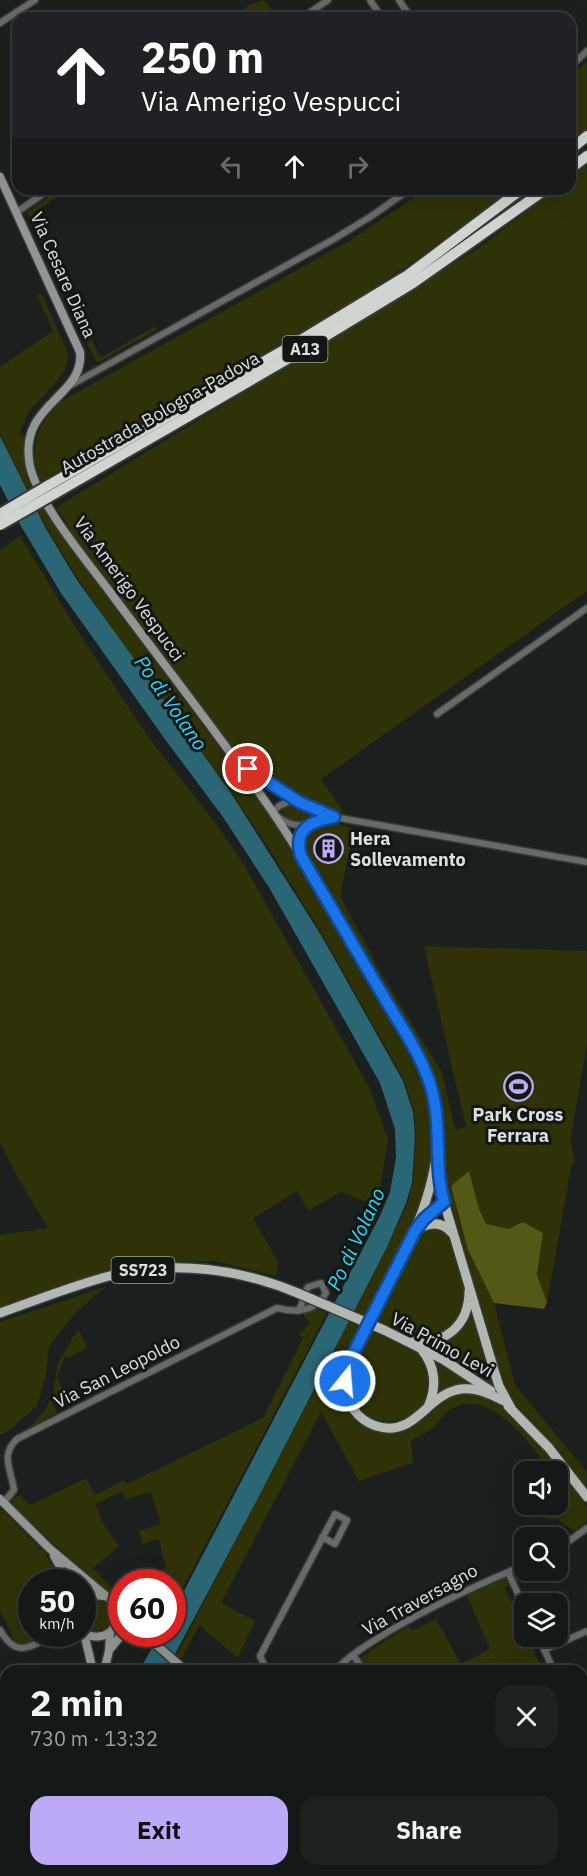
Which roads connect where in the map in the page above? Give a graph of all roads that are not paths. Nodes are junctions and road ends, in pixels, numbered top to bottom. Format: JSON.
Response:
{"nodes":[{"id":1,"x":35,"y":0,"type":"edge"},
{"id":2,"x":328,"y":0,"type":"edge"},
{"id":3,"x":17,"y":12,"type":"edge"},
{"id":4,"x":311,"y":12,"type":"edge"},
{"id":5,"x":587,"y":51,"type":"edge"},
{"id":6,"x":576,"y":61,"type":"edge"},
{"id":7,"x":0,"y":177,"type":"edge"},
{"id":8,"x":41,"y":195,"type":"edge"},
{"id":9,"x":401,"y":195,"type":"edge"},
{"id":10,"x":514,"y":195,"type":"edge"},
{"id":11,"x":537,"y":195,"type":"edge"},
{"id":12,"x":17,"y":212,"type":"junction"},
{"id":13,"x":68,"y":386,"type":"junction"},
{"id":14,"x":52,"y":489,"type":"junction"},
{"id":15,"x":0,"y":514,"type":"edge"},
{"id":16,"x":0,"y":525,"type":"edge"},
{"id":17,"x":587,"y":608,"type":"edge"},
{"id":18,"x":437,"y":714,"type":"dead end"},
{"id":19,"x":234,"y":758,"type":"junction"},
{"id":20,"x":294,"y":799,"type":"junction"},
{"id":21,"x":273,"y":812,"type":"junction"},
{"id":22,"x":334,"y":817,"type":"junction"},
{"id":23,"x":310,"y":823,"type":"junction"},
{"id":24,"x":301,"y":856,"type":"junction"},
{"id":25,"x":587,"y":862,"type":"edge"},
{"id":26,"x":437,"y":1151,"type":"junction"},
{"id":27,"x":444,"y":1202,"type":"junction"},
{"id":28,"x":415,"y":1231,"type":"junction"},
{"id":29,"x":454,"y":1236,"type":"junction"},
{"id":30,"x":466,"y":1274,"type":"junction"},
{"id":31,"x":298,"y":1311,"type":"junction"},
{"id":32,"x":0,"y":1313,"type":"edge"},
{"id":33,"x":399,"y":1337,"type":"junction"},
{"id":34,"x":421,"y":1348,"type":"junction"},
{"id":35,"x":504,"y":1401,"type":"junction"},
{"id":36,"x":428,"y":1408,"type":"junction"},
{"id":37,"x":512,"y":1410,"type":"junction"},
{"id":38,"x":587,"y":1497,"type":"edge"},
{"id":39,"x":2,"y":1501,"type":"edge"},
{"id":40,"x":587,"y":1528,"type":"edge"},
{"id":41,"x":322,"y":1537,"type":"junction"},
{"id":42,"x":568,"y":1542,"type":"edge"},
{"id":43,"x":49,"y":1548,"type":"junction"},
{"id":44,"x":61,"y":1569,"type":"edge"},
{"id":45,"x":514,"y":1570,"type":"edge"},
{"id":46,"x":508,"y":1572,"type":"junction"},
{"id":47,"x":518,"y":1593,"type":"edge"},
{"id":48,"x":96,"y":1595,"type":"edge"},
{"id":49,"x":104,"y":1596,"type":"junction"},
{"id":50,"x":108,"y":1598,"type":"edge"},
{"id":51,"x":0,"y":1630,"type":"edge"},
{"id":52,"x":587,"y":1631,"type":"edge"},
{"id":53,"x":28,"y":1647,"type":"edge"},
{"id":54,"x":87,"y":1647,"type":"edge"},
{"id":55,"x":111,"y":1647,"type":"edge"},
{"id":56,"x":159,"y":1647,"type":"edge"},
{"id":57,"x":543,"y":1647,"type":"edge"},
{"id":58,"x":544,"y":1650,"type":"junction"},
{"id":59,"x":352,"y":1655,"type":"junction"},
{"id":60,"x":91,"y":1665,"type":"edge"},
{"id":61,"x":106,"y":1665,"type":"edge"},
{"id":62,"x":179,"y":1665,"type":"edge"},
{"id":63,"x":264,"y":1665,"type":"edge"},
{"id":64,"x":341,"y":1665,"type":"edge"},
{"id":65,"x":360,"y":1665,"type":"edge"},
{"id":66,"x":551,"y":1665,"type":"edge"}],
"edges":[{"from":1,"to":3,"type":"street"},
{"from":2,"to":4,"type":"street"},
{"from":5,"to":6,"type":"street"},
{"from":7,"to":12,"type":"main road","name":"Via Cesare Diana"},
{"from":8,"to":12,"type":"street"},
{"from":9,"to":13,"type":"street","name":"Via Amerigo Vespucci"},
{"from":10,"to":14,"type":"highway","name":"Autostrada Bologna-Padova","number":"A13"},
{"from":11,"to":14,"type":"highway","name":"Autostrada Bologna-Padova","number":"A13"},
{"from":12,"to":13,"type":"main road","name":"Via Cesare Diana"},
{"from":13,"to":19,"type":"main road","name":"Via Amerigo Vespucci"},
{"from":14,"to":15,"type":"highway","name":"Autostrada Bologna-Padova","number":"A13","bridge":true},
{"from":14,"to":16,"type":"highway","name":"Autostrada Bologna-Padova","number":"A13","bridge":true},
{"from":17,"to":18,"type":"street"},
{"from":19,"to":20,"type":"street"},
{"from":19,"to":21,"type":"main road","name":"Via Amerigo Vespucci"},
{"from":20,"to":21,"type":"street"},
{"from":20,"to":22,"type":"street"},
{"from":21,"to":23,"type":"street"},
{"from":21,"to":24,"type":"main road","name":"Via Amerigo Vespucci"},
{"from":22,"to":23,"type":"street"},
{"from":22,"to":25,"type":"street"},
{"from":23,"to":24,"type":"street"},
{"from":24,"to":26,"type":"main road","name":"Via Amerigo Vespucci"},
{"from":26,"to":27,"type":"main road"},
{"from":26,"to":28,"type":"main road"},
{"from":27,"to":28,"type":"main road"},
{"from":27,"to":29,"type":"main road"},
{"from":28,"to":29,"type":"main road"},
{"from":28,"to":36,"type":"main road"},
{"from":29,"to":30,"type":"main road"},
{"from":30,"to":33,"type":"main road"},
{"from":30,"to":37,"type":"main road"},
{"from":31,"to":31,"type":"street","name":"Via San Leopoldo"},
{"from":31,"to":39,"type":"street","name":"Via San Leopoldo"},
{"from":32,"to":33,"type":"main road","name":"Via Primo Levi","number":"SS723","bridge":true},
{"from":33,"to":34,"type":"main road","name":"Via Primo Levi","number":"SS723"},
{"from":34,"to":35,"type":"main road","name":"Via Primo Levi","number":"SS723"},
{"from":34,"to":36,"type":"main road"},
{"from":35,"to":36,"type":"main road"},
{"from":35,"to":37,"type":"main road","name":"Via Primo Levi","number":"SS723"},
{"from":37,"to":38,"type":"main road","name":"Via Primo Levi","number":"SS723"},
{"from":39,"to":43,"type":"main road"},
{"from":40,"to":42,"type":"street"},
{"from":41,"to":41,"type":"street"},
{"from":41,"to":63,"type":"street"},
{"from":43,"to":44,"type":"main road"},
{"from":43,"to":49,"type":"main road"},
{"from":45,"to":46,"type":"street","name":"Via Traversagno"},
{"from":46,"to":47,"type":"street"},
{"from":46,"to":59,"type":"street","name":"Via Traversagno"},
{"from":48,"to":49,"type":"main road"},
{"from":49,"to":50,"type":"main road"},
{"from":51,"to":53,"type":"street"},
{"from":52,"to":58,"type":"street"},
{"from":54,"to":60,"type":"main road"},
{"from":55,"to":61,"type":"main road"},
{"from":56,"to":62,"type":"main road"},
{"from":57,"to":58,"type":"street"},
{"from":58,"to":66,"type":"street"},
{"from":59,"to":64,"type":"street","name":"Via Traversagno"},
{"from":59,"to":65,"type":"street"}]}
